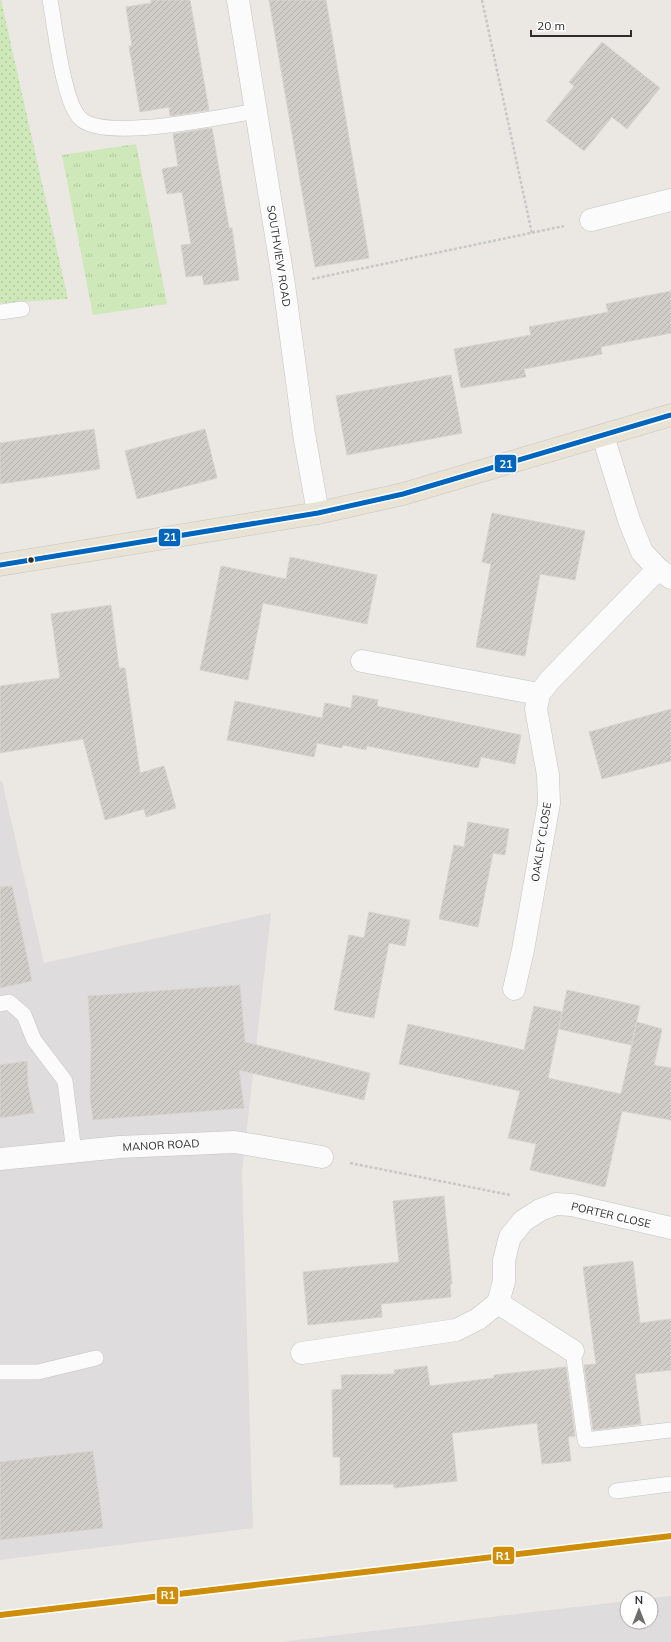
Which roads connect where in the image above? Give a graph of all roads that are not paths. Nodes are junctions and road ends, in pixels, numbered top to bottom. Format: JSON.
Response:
{"nodes":[{"id":1,"x":50,"y":0,"type":"edge"},
{"id":2,"x":238,"y":0,"type":"edge"},
{"id":3,"x":257,"y":111,"type":"junction"},
{"id":4,"x":671,"y":200,"type":"edge"},
{"id":5,"x":591,"y":220,"type":"road end"},
{"id":6,"x":22,"y":309,"type":"dead end"},
{"id":7,"x":0,"y":312,"type":"edge"},
{"id":8,"x":671,"y":416,"type":"edge"},
{"id":9,"x":603,"y":436,"type":"junction"},
{"id":10,"x":318,"y":513,"type":"junction"},
{"id":11,"x":0,"y":565,"type":"edge"},
{"id":12,"x":664,"y":574,"type":"edge"},
{"id":13,"x":362,"y":661,"type":"dead end"},
{"id":14,"x":539,"y":694,"type":"junction"},
{"id":15,"x":514,"y":988,"type":"dead end"},
{"id":16,"x":0,"y":1004,"type":"edge"},
{"id":17,"x":74,"y":1152,"type":"junction"},
{"id":18,"x":322,"y":1157,"type":"road end"},
{"id":19,"x":0,"y":1159,"type":"edge"},
{"id":20,"x":671,"y":1228,"type":"edge"},
{"id":21,"x":498,"y":1303,"type":"junction"},
{"id":22,"x":573,"y":1351,"type":"joint"},
{"id":23,"x":302,"y":1353,"type":"dead end"},
{"id":24,"x":96,"y":1358,"type":"dead end"},
{"id":25,"x":0,"y":1372,"type":"edge"},
{"id":26,"x":671,"y":1430,"type":"edge"},
{"id":27,"x":671,"y":1484,"type":"edge"},
{"id":28,"x":616,"y":1491,"type":"dead end"}],
"edges":[{"from":1,"to":3,"type":"lane"},
{"from":2,"to":3,"type":"street","name":"SOUTHVIEW ROAD"},
{"from":3,"to":10,"type":"street","name":"SOUTHVIEW ROAD"},
{"from":4,"to":5,"type":"street"},
{"from":6,"to":7,"type":"lane"},
{"from":8,"to":9,"type":"main road"},
{"from":9,"to":10,"type":"main road"},
{"from":9,"to":12,"type":"street"},
{"from":10,"to":11,"type":"main road"},
{"from":12,"to":14,"type":"street"},
{"from":13,"to":14,"type":"street"},
{"from":14,"to":15,"type":"street","name":"OAKLEY CLOSE"},
{"from":16,"to":17,"type":"lane"},
{"from":17,"to":18,"type":"street","name":"MANOR ROAD"},
{"from":17,"to":19,"type":"street","name":"MANOR ROAD"},
{"from":20,"to":21,"type":"street","name":"PORTER CLOSE"},
{"from":21,"to":22,"type":"street"},
{"from":21,"to":23,"type":"street"},
{"from":22,"to":26,"type":"lane"},
{"from":24,"to":25,"type":"lane"},
{"from":27,"to":28,"type":"lane"}]}
